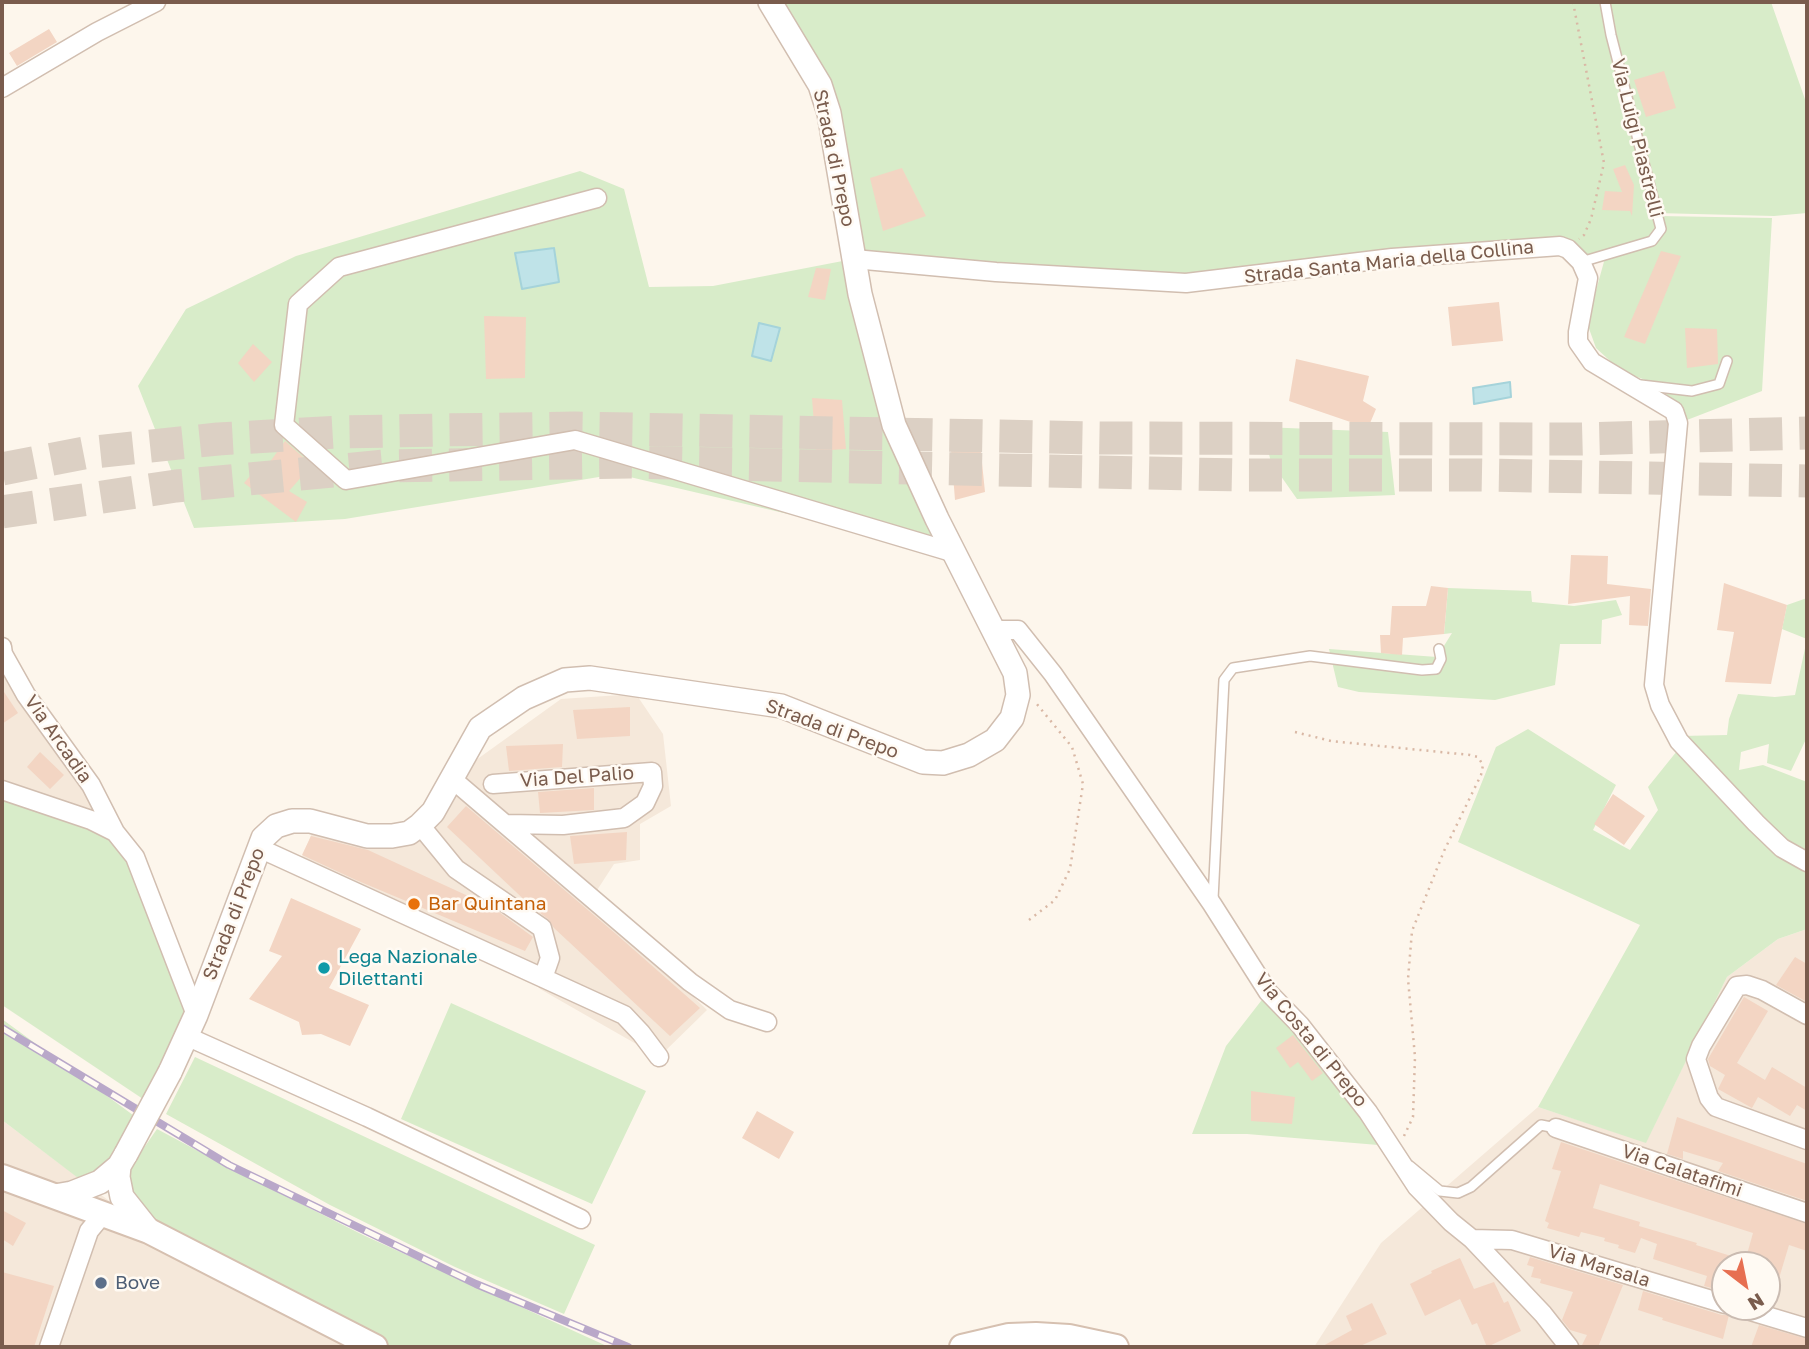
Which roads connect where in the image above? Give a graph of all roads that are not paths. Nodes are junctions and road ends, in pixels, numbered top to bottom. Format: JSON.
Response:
{"nodes":[{"id":1,"x":156,"y":2,"type":"edge"},
{"id":2,"x":769,"y":2,"type":"edge"},
{"id":3,"x":1605,"y":2,"type":"edge"},
{"id":4,"x":2,"y":88,"type":"edge"},
{"id":5,"x":597,"y":198,"type":"dead end"},
{"id":6,"x":854,"y":260,"type":"junction"},
{"id":7,"x":1581,"y":262,"type":"junction"},
{"id":8,"x":1727,"y":361,"type":"dead end"},
{"id":9,"x":1630,"y":384,"type":"junction"},
{"id":10,"x":955,"y":553,"type":"junction"},
{"id":11,"x":993,"y":629,"type":"junction"},
{"id":12,"x":2,"y":647,"type":"edge"},
{"id":13,"x":1439,"y":649,"type":"dead end"},
{"id":14,"x":451,"y":778,"type":"junction"},
{"id":15,"x":493,"y":784,"type":"dead end"},
{"id":16,"x":2,"y":790,"type":"edge"},
{"id":17,"x":506,"y":824,"type":"junction"},
{"id":18,"x":420,"y":825,"type":"junction"},
{"id":19,"x":114,"y":832,"type":"junction"},
{"id":20,"x":259,"y":848,"type":"junction"},
{"id":21,"x":1807,"y":862,"type":"edge"},
{"id":22,"x":1212,"y":904,"type":"junction"},
{"id":23,"x":543,"y":978,"type":"junction"},
{"id":24,"x":196,"y":1015,"type":"junction"},
{"id":25,"x":1807,"y":1015,"type":"edge"},
{"id":26,"x":766,"y":1022,"type":"dead end"},
{"id":27,"x":186,"y":1036,"type":"junction"},
{"id":28,"x":659,"y":1057,"type":"dead end"},
{"id":29,"x":1556,"y":1128,"type":"joint"},
{"id":30,"x":1807,"y":1140,"type":"edge"},
{"id":31,"x":1392,"y":1150,"type":"junction"},
{"id":32,"x":123,"y":1160,"type":"junction"},
{"id":33,"x":2,"y":1177,"type":"edge"},
{"id":34,"x":55,"y":1196,"type":"junction"},
{"id":35,"x":103,"y":1213,"type":"junction"},
{"id":36,"x":1807,"y":1213,"type":"edge"},
{"id":37,"x":581,"y":1219,"type":"dead end"},
{"id":38,"x":149,"y":1231,"type":"junction"},
{"id":39,"x":1472,"y":1239,"type":"junction"},
{"id":40,"x":1711,"y":1300,"type":"edge"},
{"id":41,"x":1781,"y":1320,"type":"edge"},
{"id":42,"x":1807,"y":1328,"type":"edge"},
{"id":43,"x":50,"y":1347,"type":"edge"},
{"id":44,"x":375,"y":1347,"type":"edge"},
{"id":45,"x":962,"y":1347,"type":"edge"},
{"id":46,"x":1115,"y":1347,"type":"edge"},
{"id":47,"x":1569,"y":1347,"type":"edge"}],
"edges":[{"from":1,"to":4,"type":"street"},
{"from":2,"to":6,"type":"street","name":"Strada di Prepo"},
{"from":3,"to":7,"type":"lane","name":"Via Luigi Piastrelli"},
{"from":5,"to":10,"type":"street"},
{"from":6,"to":7,"type":"street","name":"Strada Santa Maria della Collina"},
{"from":6,"to":10,"type":"street","name":"Strada di Prepo"},
{"from":7,"to":9,"type":"street"},
{"from":8,"to":9,"type":"lane"},
{"from":9,"to":21,"type":"street"},
{"from":10,"to":11,"type":"street","name":"Strada di Prepo"},
{"from":11,"to":14,"type":"street","name":"Strada di Prepo"},
{"from":11,"to":22,"type":"street","name":"Via Costa di Prepo"},
{"from":12,"to":19,"type":"street","name":"Via Arcadia"},
{"from":13,"to":22,"type":"lane"},
{"from":14,"to":17,"type":"street"},
{"from":14,"to":18,"type":"street","name":"Strada di Prepo"},
{"from":15,"to":17,"type":"street","name":"Via Del Palio"},
{"from":16,"to":19,"type":"street"},
{"from":17,"to":26,"type":"street"},
{"from":18,"to":20,"type":"street","name":"Strada di Prepo"},
{"from":18,"to":23,"type":"street"},
{"from":19,"to":24,"type":"street"},
{"from":20,"to":23,"type":"street"},
{"from":20,"to":24,"type":"street","name":"Strada di Prepo"},
{"from":22,"to":31,"type":"street","name":"Via Costa di Prepo"},
{"from":23,"to":28,"type":"street"},
{"from":24,"to":27,"type":"street","name":"Strada di Prepo"},
{"from":25,"to":30,"type":"street"},
{"from":27,"to":32,"type":"street","name":"Strada di Prepo","bridge":true},
{"from":27,"to":37,"type":"street"},
{"from":29,"to":31,"type":"lane"},
{"from":29,"to":36,"type":"street","name":"Via Calatafimi"},
{"from":31,"to":39,"type":"street","name":"Via Costa di Prepo"},
{"from":32,"to":34,"type":"street","name":"Strada di Prepo"},
{"from":32,"to":38,"type":"street"},
{"from":33,"to":34,"type":"main road"},
{"from":34,"to":35,"type":"main road"},
{"from":35,"to":38,"type":"main road"},
{"from":35,"to":43,"type":"street"},
{"from":38,"to":44,"type":"main road"},
{"from":39,"to":40,"type":"street","name":"Via Marsala"},
{"from":39,"to":47,"type":"street","name":"Via Costa di Prepo"},
{"from":41,"to":42,"type":"street"},
{"from":45,"to":46,"type":"main road"}]}
